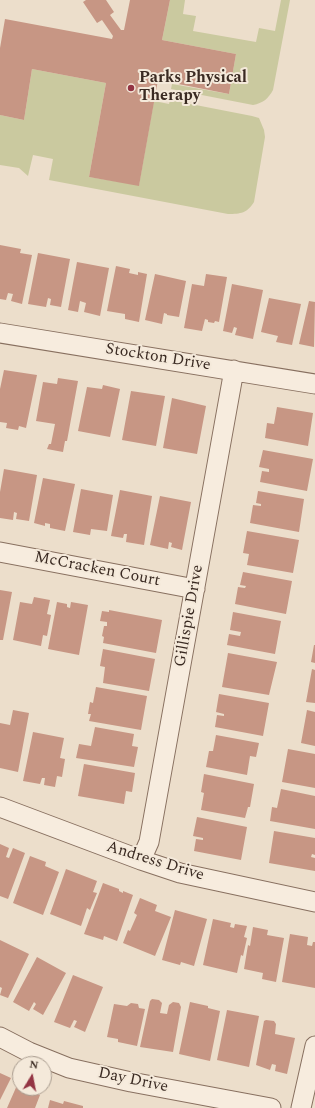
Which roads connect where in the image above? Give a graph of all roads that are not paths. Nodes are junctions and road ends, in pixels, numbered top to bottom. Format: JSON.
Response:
{"nodes":[{"id":1,"x":0,"y":333,"type":"edge"},
{"id":2,"x":234,"y":370,"type":"junction"},
{"id":3,"x":315,"y":384,"type":"edge"},
{"id":4,"x":0,"y":552,"type":"edge"},
{"id":5,"x":194,"y":589,"type":"junction"},
{"id":6,"x":0,"y":806,"type":"edge"},
{"id":7,"x":141,"y":860,"type":"junction"},
{"id":8,"x":315,"y":902,"type":"edge"},
{"id":9,"x":0,"y":1037,"type":"edge"},
{"id":10,"x":315,"y":1046,"type":"edge"},
{"id":11,"x":272,"y":1108,"type":"edge"},
{"id":12,"x":301,"y":1108,"type":"edge"}],
"edges":[{"from":1,"to":2,"type":"street","name":"Stockton Drive"},
{"from":2,"to":3,"type":"street","name":"Stockton Drive"},
{"from":2,"to":5,"type":"street","name":"Gillispie Drive"},
{"from":4,"to":5,"type":"street","name":"McCracken Court"},
{"from":5,"to":7,"type":"street","name":"Gillispie Drive"},
{"from":6,"to":7,"type":"street","name":"Andress Drive"},
{"from":7,"to":8,"type":"street","name":"Andress Drive"},
{"from":9,"to":11,"type":"street","name":"Day Drive"},
{"from":10,"to":12,"type":"street"}]}
